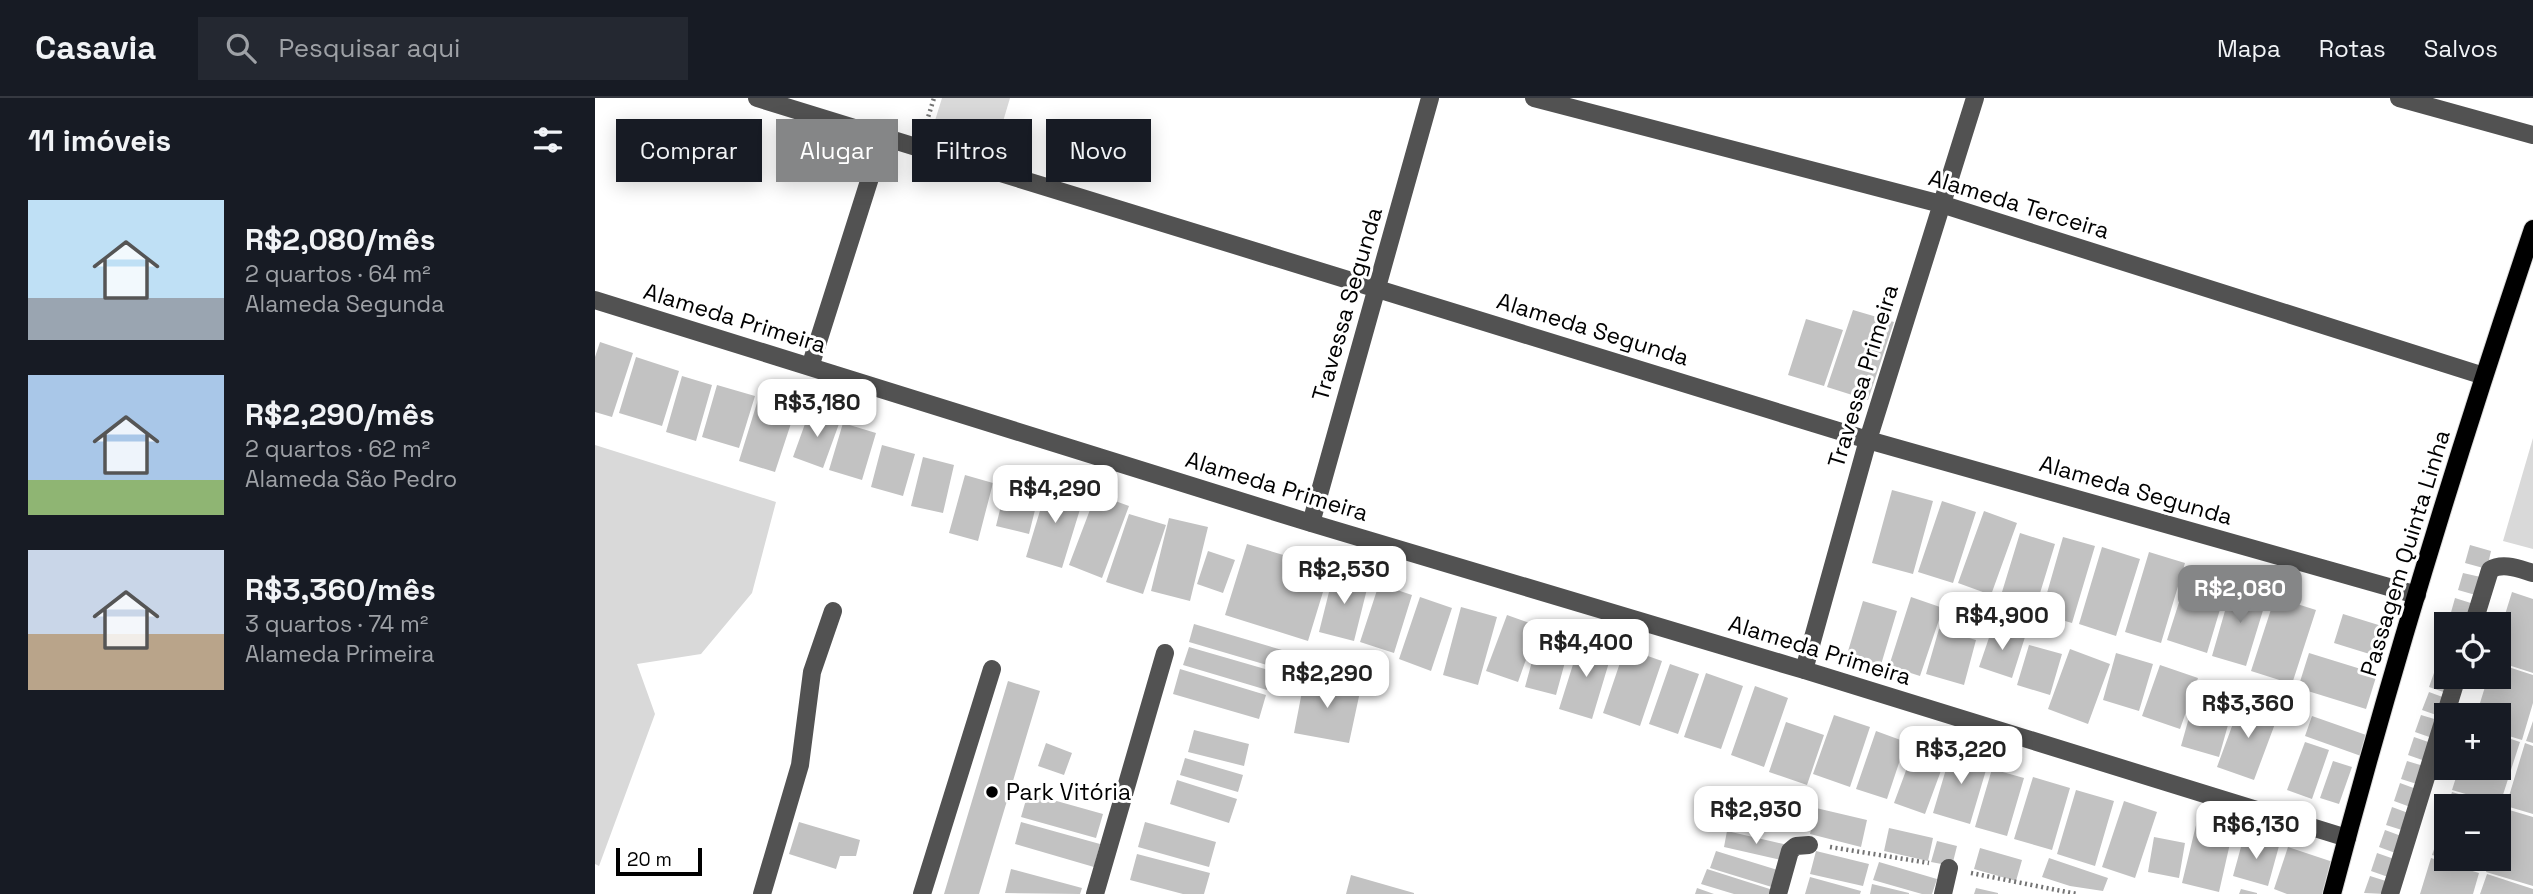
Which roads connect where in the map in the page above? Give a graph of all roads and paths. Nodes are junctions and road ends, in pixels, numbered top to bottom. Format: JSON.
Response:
{"nodes":[{"id":1,"x":757,"y":98,"type":"edge"},
{"id":2,"x":934,"y":98,"type":"edge"},
{"id":3,"x":1430,"y":98,"type":"edge"},
{"id":4,"x":1534,"y":98,"type":"edge"},
{"id":5,"x":1975,"y":98,"type":"edge"},
{"id":6,"x":2399,"y":98,"type":"edge"},
{"id":7,"x":825,"y":119,"type":"edge"},
{"id":8,"x":928,"y":119,"type":"edge"},
{"id":9,"x":2533,"y":135,"type":"edge"},
{"id":10,"x":869,"y":182,"type":"edge"},
{"id":11,"x":1031,"y":182,"type":"edge"},
{"id":12,"x":1941,"y":204,"type":"junction"},
{"id":13,"x":2533,"y":229,"type":"edge"},
{"id":14,"x":1378,"y":287,"type":"junction"},
{"id":15,"x":595,"y":300,"type":"edge"},
{"id":16,"x":810,"y":367,"type":"junction"},
{"id":17,"x":2484,"y":376,"type":"junction"},
{"id":18,"x":1868,"y":440,"type":"junction"},
{"id":19,"x":1311,"y":523,"type":"junction"},
{"id":20,"x":2533,"y":573,"type":"edge"},
{"id":21,"x":2417,"y":595,"type":"junction"},
{"id":22,"x":833,"y":611,"type":"dead end"},
{"id":23,"x":2477,"y":612,"type":"edge"},
{"id":24,"x":1165,"y":653,"type":"dead end"},
{"id":25,"x":992,"y":670,"type":"dead end"},
{"id":26,"x":1804,"y":670,"type":"junction"},
{"id":27,"x":2453,"y":689,"type":"edge"},
{"id":28,"x":2347,"y":838,"type":"junction"},
{"id":29,"x":1809,"y":845,"type":"dead end"},
{"id":30,"x":1949,"y":868,"type":"dead end"},
{"id":31,"x":762,"y":894,"type":"edge"},
{"id":32,"x":922,"y":894,"type":"edge"},
{"id":33,"x":1095,"y":894,"type":"edge"},
{"id":34,"x":1778,"y":894,"type":"edge"},
{"id":35,"x":1943,"y":894,"type":"edge"},
{"id":36,"x":2332,"y":894,"type":"edge"},
{"id":37,"x":2390,"y":894,"type":"edge"}],
"edges":[{"from":1,"to":7,"type":"street","name":"Alameda Segunda"},
{"from":2,"to":8,"type":"path"},
{"from":3,"to":14,"type":"street","name":"Travessa Segunda"},
{"from":4,"to":12,"type":"street","name":"Alameda Terceira"},
{"from":5,"to":12,"type":"street","name":"Travessa Primeira"},
{"from":6,"to":9,"type":"street"},
{"from":10,"to":16,"type":"street"},
{"from":11,"to":14,"type":"street","name":"Alameda Segunda"},
{"from":12,"to":17,"type":"street","name":"Alameda Terceira"},
{"from":12,"to":18,"type":"street","name":"Travessa Primeira"},
{"from":13,"to":17,"type":"main road","name":"Passagem Quinta Linha"},
{"from":14,"to":18,"type":"street","name":"Alameda Segunda"},
{"from":14,"to":19,"type":"street","name":"Travessa Segunda"},
{"from":15,"to":16,"type":"street","name":"Alameda Primeira"},
{"from":16,"to":19,"type":"street","name":"Alameda Primeira"},
{"from":17,"to":21,"type":"main road","name":"Passagem Quinta Linha"},
{"from":18,"to":21,"type":"street","name":"Alameda Segunda"},
{"from":18,"to":26,"type":"street","name":"Travessa Primeira"},
{"from":19,"to":26,"type":"street","name":"Alameda Primeira"},
{"from":20,"to":23,"type":"street"},
{"from":21,"to":28,"type":"main road","name":"Passagem Quinta Linha"},
{"from":22,"to":31,"type":"street"},
{"from":24,"to":33,"type":"street"},
{"from":25,"to":32,"type":"street"},
{"from":26,"to":28,"type":"street","name":"Alameda Primeira"},
{"from":27,"to":37,"type":"street"},
{"from":28,"to":36,"type":"main road","name":"Passagem Quinta Linha"},
{"from":29,"to":34,"type":"street"},
{"from":30,"to":35,"type":"street"}]}
